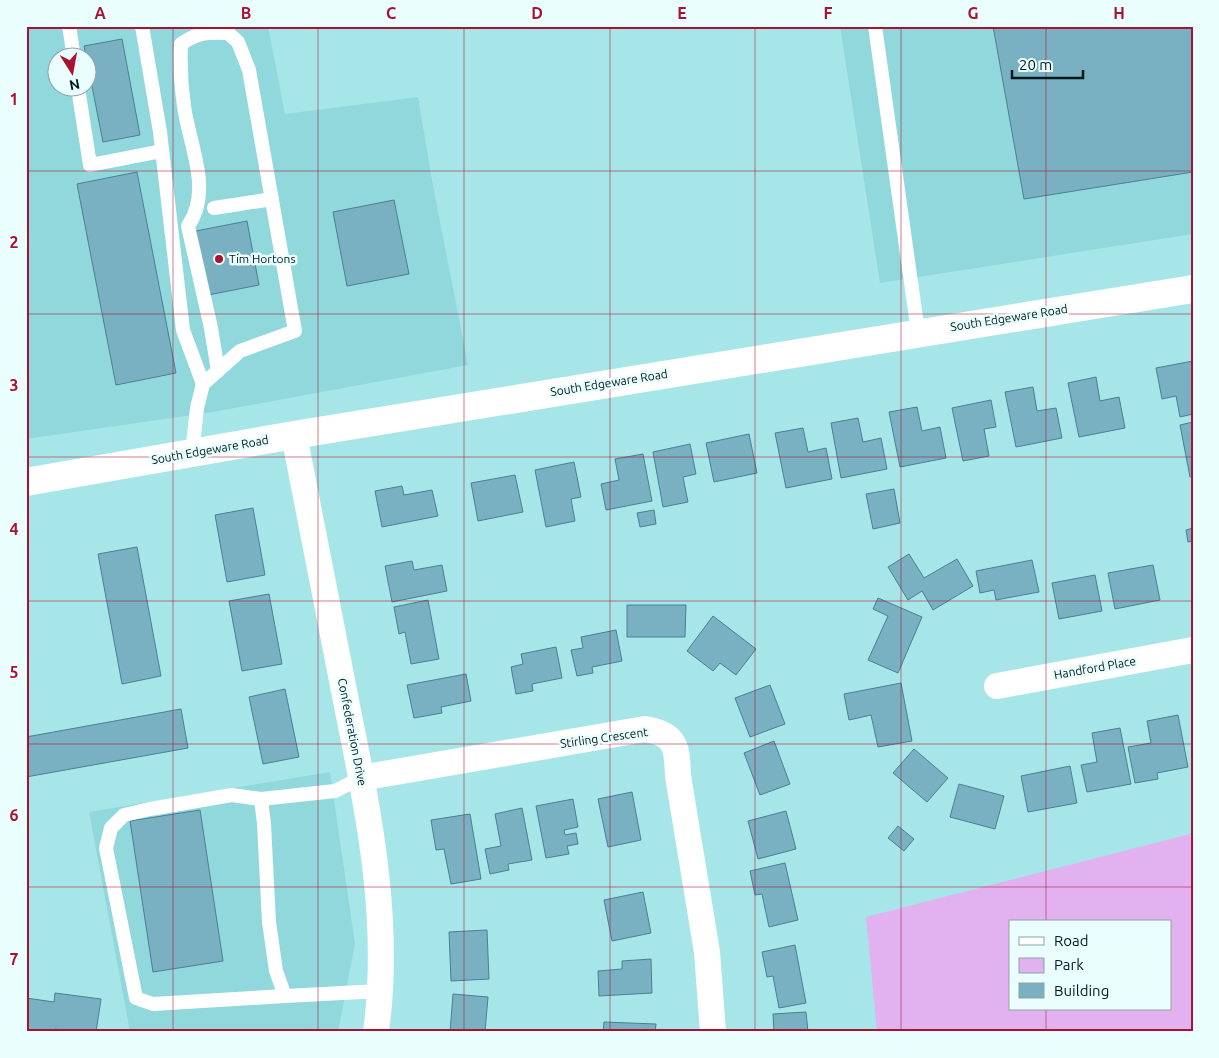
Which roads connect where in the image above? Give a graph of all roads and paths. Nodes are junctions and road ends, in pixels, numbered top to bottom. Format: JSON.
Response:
{"nodes":[{"id":1,"x":69,"y":26,"type":"edge"},
{"id":2,"x":142,"y":26,"type":"edge"},
{"id":3,"x":875,"y":26,"type":"edge"},
{"id":4,"x":72,"y":48,"type":"edge"},
{"id":5,"x":80,"y":98,"type":"edge"},
{"id":6,"x":162,"y":151,"type":"junction"},
{"id":7,"x":272,"y":199,"type":"junction"},
{"id":8,"x":214,"y":208,"type":"dead end"},
{"id":9,"x":1193,"y":289,"type":"edge"},
{"id":10,"x":918,"y":332,"type":"junction"},
{"id":11,"x":218,"y":371,"type":"junction"},
{"id":12,"x":203,"y":384,"type":"junction"},
{"id":13,"x":294,"y":435,"type":"junction"},
{"id":14,"x":192,"y":453,"type":"junction"},
{"id":15,"x":26,"y":482,"type":"edge"},
{"id":16,"x":1193,"y":650,"type":"edge"},
{"id":17,"x":997,"y":686,"type":"dead end"},
{"id":18,"x":361,"y":778,"type":"junction"},
{"id":19,"x":261,"y":799,"type":"junction"},
{"id":20,"x":380,"y":991,"type":"junction"},
{"id":21,"x":285,"y":996,"type":"junction"},
{"id":22,"x":376,"y":1032,"type":"edge"},
{"id":23,"x":712,"y":1032,"type":"edge"}],
"edges":[{"from":1,"to":4,"type":"lane"},
{"from":2,"to":6,"type":"lane"},
{"from":3,"to":10,"type":"lane"},
{"from":5,"to":6,"type":"lane"},
{"from":6,"to":12,"type":"lane"},
{"from":7,"to":8,"type":"lane"},
{"from":7,"to":11,"type":"lane"},
{"from":7,"to":11,"type":"lane"},
{"from":9,"to":10,"type":"main road","name":"South Edgeware Road"},
{"from":10,"to":13,"type":"main road","name":"South Edgeware Road"},
{"from":11,"to":12,"type":"lane"},
{"from":12,"to":14,"type":"lane"},
{"from":13,"to":14,"type":"main road","name":"South Edgeware Road"},
{"from":13,"to":18,"type":"street","name":"Confederation Drive"},
{"from":14,"to":15,"type":"main road","name":"South Edgeware Road"},
{"from":16,"to":17,"type":"street","name":"Handford Place"},
{"from":18,"to":19,"type":"lane"},
{"from":18,"to":20,"type":"street","name":"Confederation Drive"},
{"from":18,"to":23,"type":"street","name":"Stirling Crescent"},
{"from":19,"to":21,"type":"lane"},
{"from":19,"to":21,"type":"lane"},
{"from":20,"to":21,"type":"lane"},
{"from":20,"to":22,"type":"street","name":"Confederation Drive"}]}
